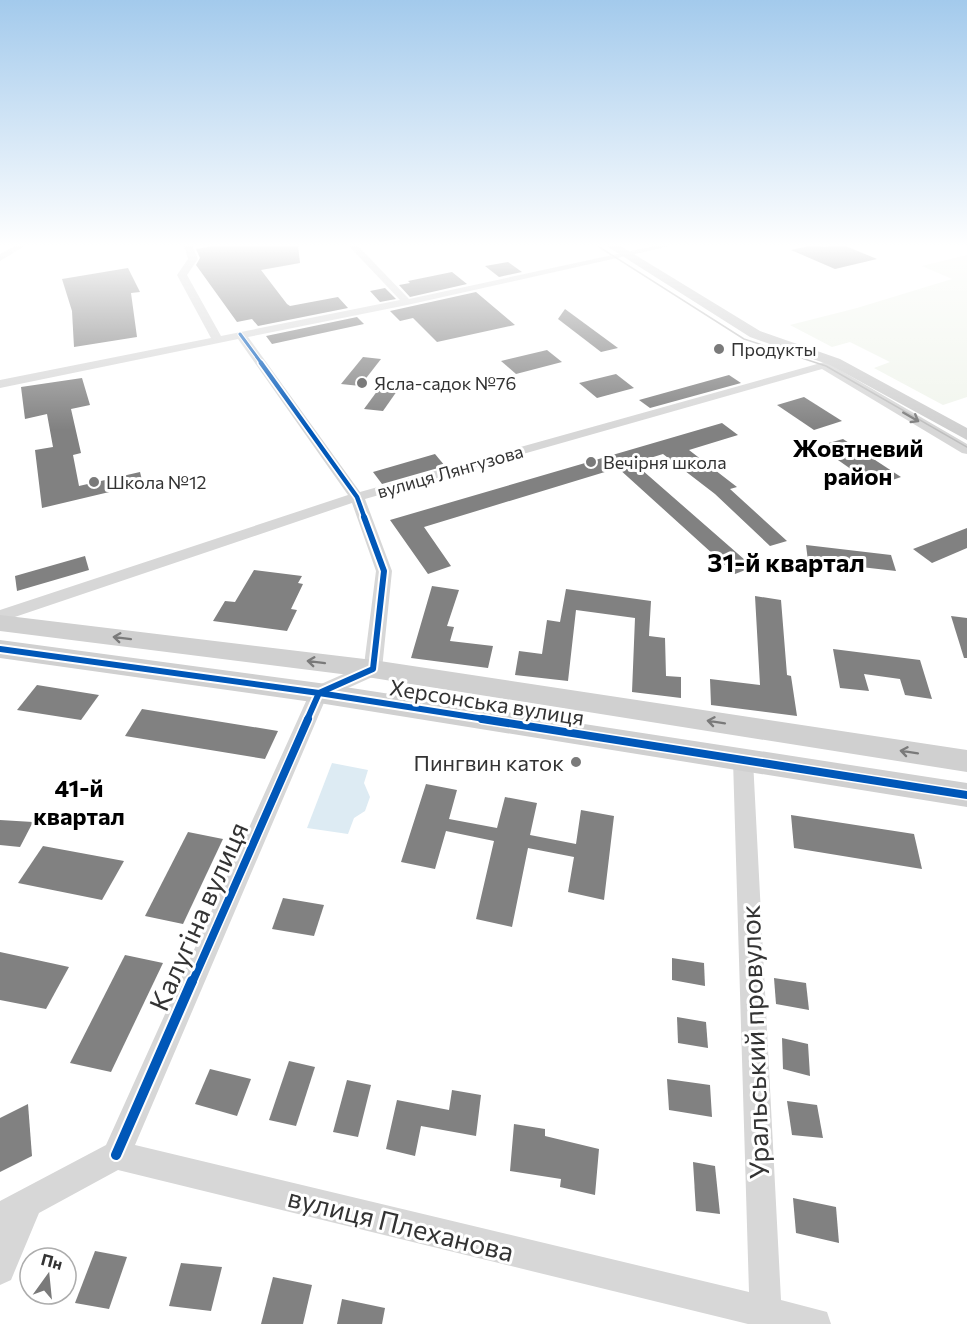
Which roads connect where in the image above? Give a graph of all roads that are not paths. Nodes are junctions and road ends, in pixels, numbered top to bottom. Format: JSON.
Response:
{"nodes":[{"id":1,"x":199,"y":307,"type":"edge"},
{"id":2,"x":382,"y":307,"type":"edge"},
{"id":3,"x":711,"y":307,"type":"edge"},
{"id":4,"x":240,"y":334,"type":"junction"},
{"id":5,"x":217,"y":339,"type":"junction"},
{"id":6,"x":830,"y":364,"type":"junction"},
{"id":7,"x":0,"y":384,"type":"edge"},
{"id":8,"x":967,"y":435,"type":"edge"},
{"id":9,"x":967,"y":450,"type":"edge"},
{"id":10,"x":357,"y":497,"type":"junction"},
{"id":11,"x":0,"y":616,"type":"edge"},
{"id":12,"x":0,"y":623,"type":"edge"},
{"id":13,"x":0,"y":650,"type":"edge"},
{"id":14,"x":373,"y":669,"type":"junction"},
{"id":15,"x":319,"y":693,"type":"junction"},
{"id":16,"x":743,"y":760,"type":"junction"},
{"id":17,"x":967,"y":761,"type":"edge"},
{"id":18,"x":967,"y":795,"type":"edge"},
{"id":19,"x":116,"y":1155,"type":"junction"},
{"id":20,"x":28,"y":1203,"type":"junction"},
{"id":21,"x":0,"y":1218,"type":"edge"},
{"id":22,"x":0,"y":1269,"type":"edge"},
{"id":23,"x":765,"y":1319,"type":"edge"},
{"id":24,"x":815,"y":1324,"type":"edge"}],
"edges":[{"from":1,"to":5,"type":"street"},
{"from":2,"to":4,"type":"street"},
{"from":3,"to":6,"type":"street"},
{"from":4,"to":5,"type":"street"},
{"from":4,"to":10,"type":"street"},
{"from":5,"to":7,"type":"street"},
{"from":6,"to":8,"type":"street"},
{"from":6,"to":9,"type":"street","one_way":true},
{"from":6,"to":10,"type":"street","name":"вулиця Лянгузова"},
{"from":10,"to":11,"type":"street","name":"вулиця Лянгузова"},
{"from":10,"to":14,"type":"street"},
{"from":14,"to":12,"type":"street","name":"Херсонська вулиця","one_way":true},
{"from":13,"to":15,"type":"street","name":"Херсонська вулиця"},
{"from":14,"to":15,"type":"street"},
{"from":17,"to":14,"type":"street","name":"Херсонська вулиця","one_way":true},
{"from":15,"to":16,"type":"street","name":"Херсонська вулиця"},
{"from":15,"to":19,"type":"street","name":"Калугіна вулиця"},
{"from":16,"to":18,"type":"street","name":"Херсонська вулиця"},
{"from":16,"to":23,"type":"street","name":"Уральський провулок"},
{"from":19,"to":20,"type":"street"},
{"from":19,"to":23,"type":"street","name":"вулиця Плеханова"},
{"from":20,"to":21,"type":"street"},
{"from":20,"to":22,"type":"street"},
{"from":23,"to":24,"type":"street","name":"вулиця Плеханова"}]}
